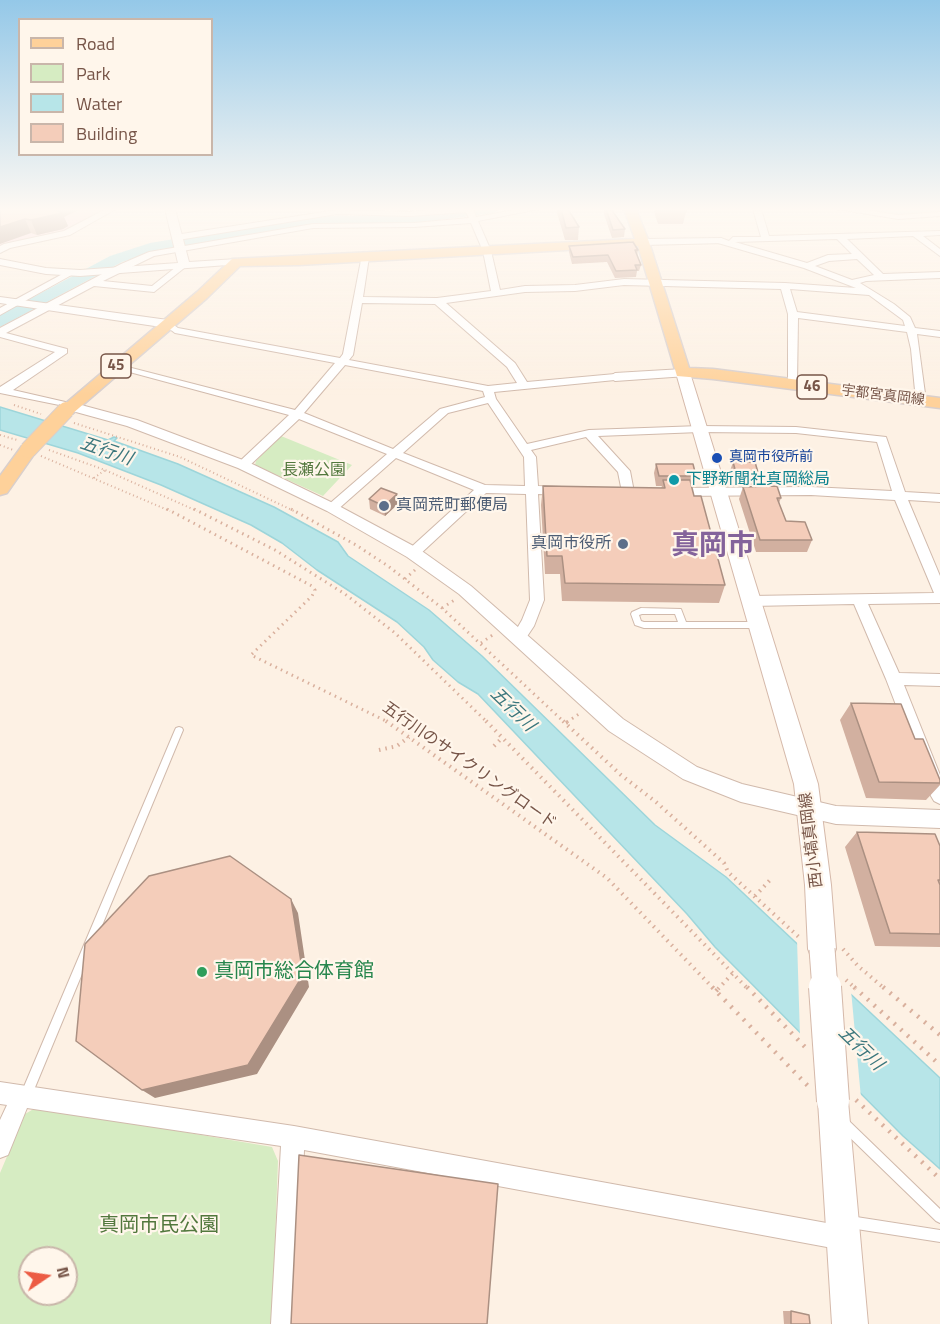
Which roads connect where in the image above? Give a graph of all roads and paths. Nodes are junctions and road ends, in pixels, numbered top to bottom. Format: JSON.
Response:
{"nodes":[{"id":1,"x":61,"y":271,"type":"edge"},
{"id":2,"x":114,"y":271,"type":"edge"},
{"id":3,"x":124,"y":271,"type":"edge"},
{"id":4,"x":177,"y":271,"type":"edge"},
{"id":5,"x":227,"y":271,"type":"edge"},
{"id":6,"x":363,"y":271,"type":"edge"},
{"id":7,"x":491,"y":271,"type":"edge"},
{"id":8,"x":652,"y":271,"type":"edge"},
{"id":9,"x":820,"y":271,"type":"edge"},
{"id":10,"x":875,"y":271,"type":"edge"},
{"id":11,"x":111,"y":272,"type":"junction"},
{"id":12,"x":76,"y":273,"type":"junction"},
{"id":13,"x":940,"y":275,"type":"edge"},
{"id":14,"x":881,"y":277,"type":"junction"},
{"id":15,"x":655,"y":282,"type":"junction"},
{"id":16,"x":95,"y":283,"type":"junction"},
{"id":17,"x":852,"y":283,"type":"junction"},
{"id":18,"x":785,"y":286,"type":"junction"},
{"id":19,"x":871,"y":292,"type":"junction"},
{"id":20,"x":496,"y":293,"type":"junction"},
{"id":21,"x":0,"y":300,"type":"edge"},
{"id":22,"x":358,"y":300,"type":"junction"},
{"id":23,"x":23,"y":302,"type":"junction"},
{"id":24,"x":437,"y":302,"type":"junction"},
{"id":25,"x":47,"y":305,"type":"junction"},
{"id":26,"x":0,"y":312,"type":"edge"},
{"id":27,"x":793,"y":314,"type":"junction"},
{"id":28,"x":168,"y":324,"type":"junction"},
{"id":29,"x":911,"y":329,"type":"junction"},
{"id":30,"x":0,"y":333,"type":"edge"},
{"id":31,"x":940,"y":334,"type":"edge"},
{"id":32,"x":342,"y":362,"type":"junction"},
{"id":33,"x":116,"y":367,"type":"junction"},
{"id":34,"x":683,"y":373,"type":"junction"},
{"id":35,"x":615,"y":376,"type":"joint"},
{"id":36,"x":792,"y":384,"type":"junction"},
{"id":37,"x":524,"y":385,"type":"junction"},
{"id":38,"x":2,"y":390,"type":"edge"},
{"id":39,"x":490,"y":394,"type":"junction"},
{"id":40,"x":921,"y":401,"type":"junction"},
{"id":41,"x":940,"y":403,"type":"edge"},
{"id":42,"x":9,"y":404,"type":"dead end"},
{"id":43,"x":65,"y":414,"type":"junction"},
{"id":44,"x":297,"y":414,"type":"junction"},
{"id":45,"x":700,"y":429,"type":"junction"},
{"id":46,"x":589,"y":434,"type":"junction"},
{"id":47,"x":0,"y":435,"type":"edge"},
{"id":48,"x":0,"y":445,"type":"edge"},
{"id":49,"x":524,"y":447,"type":"junction"},
{"id":50,"x":27,"y":452,"type":"junction"},
{"id":51,"x":394,"y":454,"type":"junction"},
{"id":52,"x":243,"y":465,"type":"junction"},
{"id":53,"x":105,"y":470,"type":"junction"},
{"id":54,"x":94,"y":478,"type":"junction"},
{"id":55,"x":0,"y":489,"type":"edge"},
{"id":56,"x":483,"y":489,"type":"junction"},
{"id":57,"x":531,"y":490,"type":"junction"},
{"id":58,"x":574,"y":491,"type":"edge"},
{"id":59,"x":628,"y":492,"type":"edge"},
{"id":60,"x":662,"y":492,"type":"edge"},
{"id":61,"x":719,"y":493,"type":"junction"},
{"id":62,"x":900,"y":496,"type":"junction"},
{"id":63,"x":940,"y":498,"type":"edge"},
{"id":64,"x":332,"y":507,"type":"junction"},
{"id":65,"x":416,"y":560,"type":"junction"},
{"id":66,"x":405,"y":579,"type":"junction"},
{"id":67,"x":940,"y":592,"type":"edge"},
{"id":68,"x":458,"y":597,"type":"dead end"},
{"id":69,"x":940,"y":598,"type":"edge"},
{"id":70,"x":859,"y":600,"type":"junction"},
{"id":71,"x":751,"y":601,"type":"junction"},
{"id":72,"x":442,"y":608,"type":"junction"},
{"id":73,"x":683,"y":625,"type":"junction"},
{"id":74,"x":758,"y":625,"type":"junction"},
{"id":75,"x":498,"y":631,"type":"dead end"},
{"id":76,"x":519,"y":637,"type":"junction"},
{"id":77,"x":481,"y":643,"type":"junction"},
{"id":78,"x":894,"y":679,"type":"junction"},
{"id":79,"x":940,"y":680,"type":"edge"},
{"id":80,"x":584,"y":710,"type":"dead end"},
{"id":81,"x":566,"y":723,"type":"junction"},
{"id":82,"x":179,"y":730,"type":"dead end"},
{"id":83,"x":409,"y":737,"type":"junction"},
{"id":84,"x":503,"y":737,"type":"junction"},
{"id":85,"x":494,"y":746,"type":"dead end"},
{"id":86,"x":379,"y":750,"type":"dead end"},
{"id":87,"x":940,"y":796,"type":"edge"},
{"id":88,"x":811,"y":810,"type":"junction"},
{"id":89,"x":940,"y":819,"type":"edge"},
{"id":90,"x":771,"y":879,"type":"dead end"},
{"id":91,"x":755,"y":896,"type":"junction"},
{"id":92,"x":824,"y":947,"type":"junction"},
{"id":93,"x":733,"y":973,"type":"junction"},
{"id":94,"x":843,"y":977,"type":"dead end"},
{"id":95,"x":716,"y":991,"type":"junction"},
{"id":96,"x":940,"y":1035,"type":"edge"},
{"id":97,"x":813,"y":1055,"type":"dead end"},
{"id":98,"x":940,"y":1065,"type":"edge"},
{"id":99,"x":15,"y":1096,"type":"edge"},
{"id":100,"x":832,"y":1100,"type":"junction"},
{"id":101,"x":294,"y":1137,"type":"junction"},
{"id":102,"x":0,"y":1147,"type":"edge"},
{"id":103,"x":940,"y":1179,"type":"edge"},
{"id":104,"x":940,"y":1217,"type":"edge"},
{"id":105,"x":843,"y":1229,"type":"junction"},
{"id":106,"x":940,"y":1236,"type":"edge"},
{"id":107,"x":285,"y":1324,"type":"edge"},
{"id":108,"x":850,"y":1324,"type":"edge"}],
"edges":[{"from":1,"to":12,"type":"street"},
{"from":2,"to":11,"type":"street"},
{"from":3,"to":11,"type":"street"},
{"from":4,"to":16,"type":"street"},
{"from":5,"to":28,"type":"main road","number":"45"},
{"from":6,"to":22,"type":"street"},
{"from":7,"to":20,"type":"street"},
{"from":8,"to":15,"type":"main road"},
{"from":9,"to":17,"type":"street"},
{"from":10,"to":14,"type":"street"},
{"from":11,"to":12,"type":"street"},
{"from":11,"to":16,"type":"street"},
{"from":12,"to":23,"type":"street"},
{"from":13,"to":14,"type":"street"},
{"from":14,"to":17,"type":"street"},
{"from":15,"to":18,"type":"street"},
{"from":15,"to":20,"type":"street"},
{"from":15,"to":34,"type":"main road"},
{"from":16,"to":25,"type":"street"},
{"from":17,"to":19,"type":"street"},
{"from":18,"to":19,"type":"street"},
{"from":18,"to":27,"type":"street"},
{"from":19,"to":29,"type":"street"},
{"from":20,"to":24,"type":"street"},
{"from":21,"to":23,"type":"street"},
{"from":22,"to":24,"type":"street"},
{"from":22,"to":32,"type":"street"},
{"from":23,"to":25,"type":"street"},
{"from":23,"to":26,"type":"street"},
{"from":24,"to":37,"type":"street"},
{"from":25,"to":28,"type":"street"},
{"from":25,"to":30,"type":"street"},
{"from":27,"to":29,"type":"street"},
{"from":27,"to":36,"type":"street"},
{"from":28,"to":32,"type":"street"},
{"from":28,"to":33,"type":"main road","number":"45"},
{"from":29,"to":31,"type":"street"},
{"from":29,"to":40,"type":"street"},
{"from":30,"to":38,"type":"street"},
{"from":32,"to":39,"type":"street"},
{"from":32,"to":44,"type":"street"},
{"from":33,"to":43,"type":"main road","number":"45"},
{"from":33,"to":44,"type":"street"},
{"from":34,"to":35,"type":"street"},
{"from":34,"to":36,"type":"main road","name":"宇都宮真岡線","number":"46"},
{"from":34,"to":45,"type":"main road","name":"西小塙真岡線"},
{"from":35,"to":37,"type":"street"},
{"from":36,"to":40,"type":"main road","name":"宇都宮真岡線","number":"46"},
{"from":37,"to":39,"type":"street"},
{"from":38,"to":43,"type":"street"},
{"from":39,"to":49,"type":"street"},
{"from":39,"to":51,"type":"street"},
{"from":40,"to":41,"type":"main road","name":"宇都宮真岡線","number":"46"},
{"from":42,"to":43,"type":"path"},
{"from":43,"to":50,"type":"main road","number":"45","bridge":true},
{"from":43,"to":52,"type":"street"},
{"from":43,"to":66,"type":"path"},
{"from":44,"to":51,"type":"street"},
{"from":44,"to":52,"type":"street"},
{"from":45,"to":46,"type":"street"},
{"from":45,"to":61,"type":"main road","name":"西小塙真岡線"},
{"from":45,"to":62,"type":"street"},
{"from":46,"to":49,"type":"street"},
{"from":46,"to":59,"type":"street"},
{"from":47,"to":50,"type":"path"},
{"from":48,"to":50,"type":"path"},
{"from":49,"to":57,"type":"street"},
{"from":50,"to":53,"type":"path"},
{"from":50,"to":54,"type":"path","name":"五行川のサイクリングロード"},
{"from":50,"to":55,"type":"main road","number":"45"},
{"from":51,"to":56,"type":"street"},
{"from":51,"to":64,"type":"street"},
{"from":52,"to":64,"type":"street"},
{"from":53,"to":54,"type":"path"},
{"from":53,"to":84,"type":"path"},
{"from":54,"to":83,"type":"path","name":"五行川のサイクリングロード"},
{"from":56,"to":57,"type":"street"},
{"from":56,"to":65,"type":"street"},
{"from":57,"to":58,"type":"street"},
{"from":57,"to":76,"type":"street"},
{"from":60,"to":61,"type":"street"},
{"from":61,"to":62,"type":"street"},
{"from":61,"to":71,"type":"main road","name":"西小塙真岡線"},
{"from":62,"to":63,"type":"street"},
{"from":62,"to":67,"type":"street"},
{"from":64,"to":65,"type":"street"},
{"from":65,"to":66,"type":"path"},
{"from":65,"to":76,"type":"street"},
{"from":66,"to":72,"type":"path"},
{"from":68,"to":72,"type":"path"},
{"from":69,"to":70,"type":"street"},
{"from":70,"to":71,"type":"street"},
{"from":70,"to":78,"type":"street"},
{"from":71,"to":74,"type":"main road","name":"西小塙真岡線"},
{"from":72,"to":77,"type":"path"},
{"from":73,"to":73,"type":"lane"},
{"from":73,"to":74,"type":"lane"},
{"from":74,"to":88,"type":"main road","name":"西小塙真岡線"},
{"from":75,"to":77,"type":"path"},
{"from":76,"to":88,"type":"street"},
{"from":77,"to":81,"type":"path"},
{"from":78,"to":79,"type":"street"},
{"from":78,"to":87,"type":"street"},
{"from":80,"to":81,"type":"path"},
{"from":81,"to":91,"type":"path"},
{"from":82,"to":99,"type":"lane"},
{"from":83,"to":86,"type":"path"},
{"from":83,"to":95,"type":"path","name":"五行川のサイクリングロード"},
{"from":84,"to":85,"type":"path"},
{"from":84,"to":93,"type":"path"},
{"from":88,"to":89,"type":"street"},
{"from":88,"to":92,"type":"main road","name":"西小塙真岡線"},
{"from":90,"to":91,"type":"path"},
{"from":91,"to":92,"type":"path"},
{"from":92,"to":96,"type":"path"},
{"from":92,"to":100,"type":"main road","name":"西小塙真岡線","bridge":true},
{"from":93,"to":95,"type":"path"},
{"from":93,"to":97,"type":"path"},
{"from":94,"to":98,"type":"path"},
{"from":95,"to":100,"type":"path","name":"五行川のサイクリングロード"},
{"from":99,"to":101,"type":"street"},
{"from":99,"to":102,"type":"street"},
{"from":100,"to":103,"type":"path","name":"五行川のサイクリングロード"},
{"from":100,"to":104,"type":"lane"},
{"from":100,"to":105,"type":"main road","name":"西小塙真岡線"},
{"from":101,"to":105,"type":"street"},
{"from":101,"to":107,"type":"street"},
{"from":105,"to":106,"type":"lane"},
{"from":105,"to":108,"type":"main road","name":"西小塙真岡線"}]}
